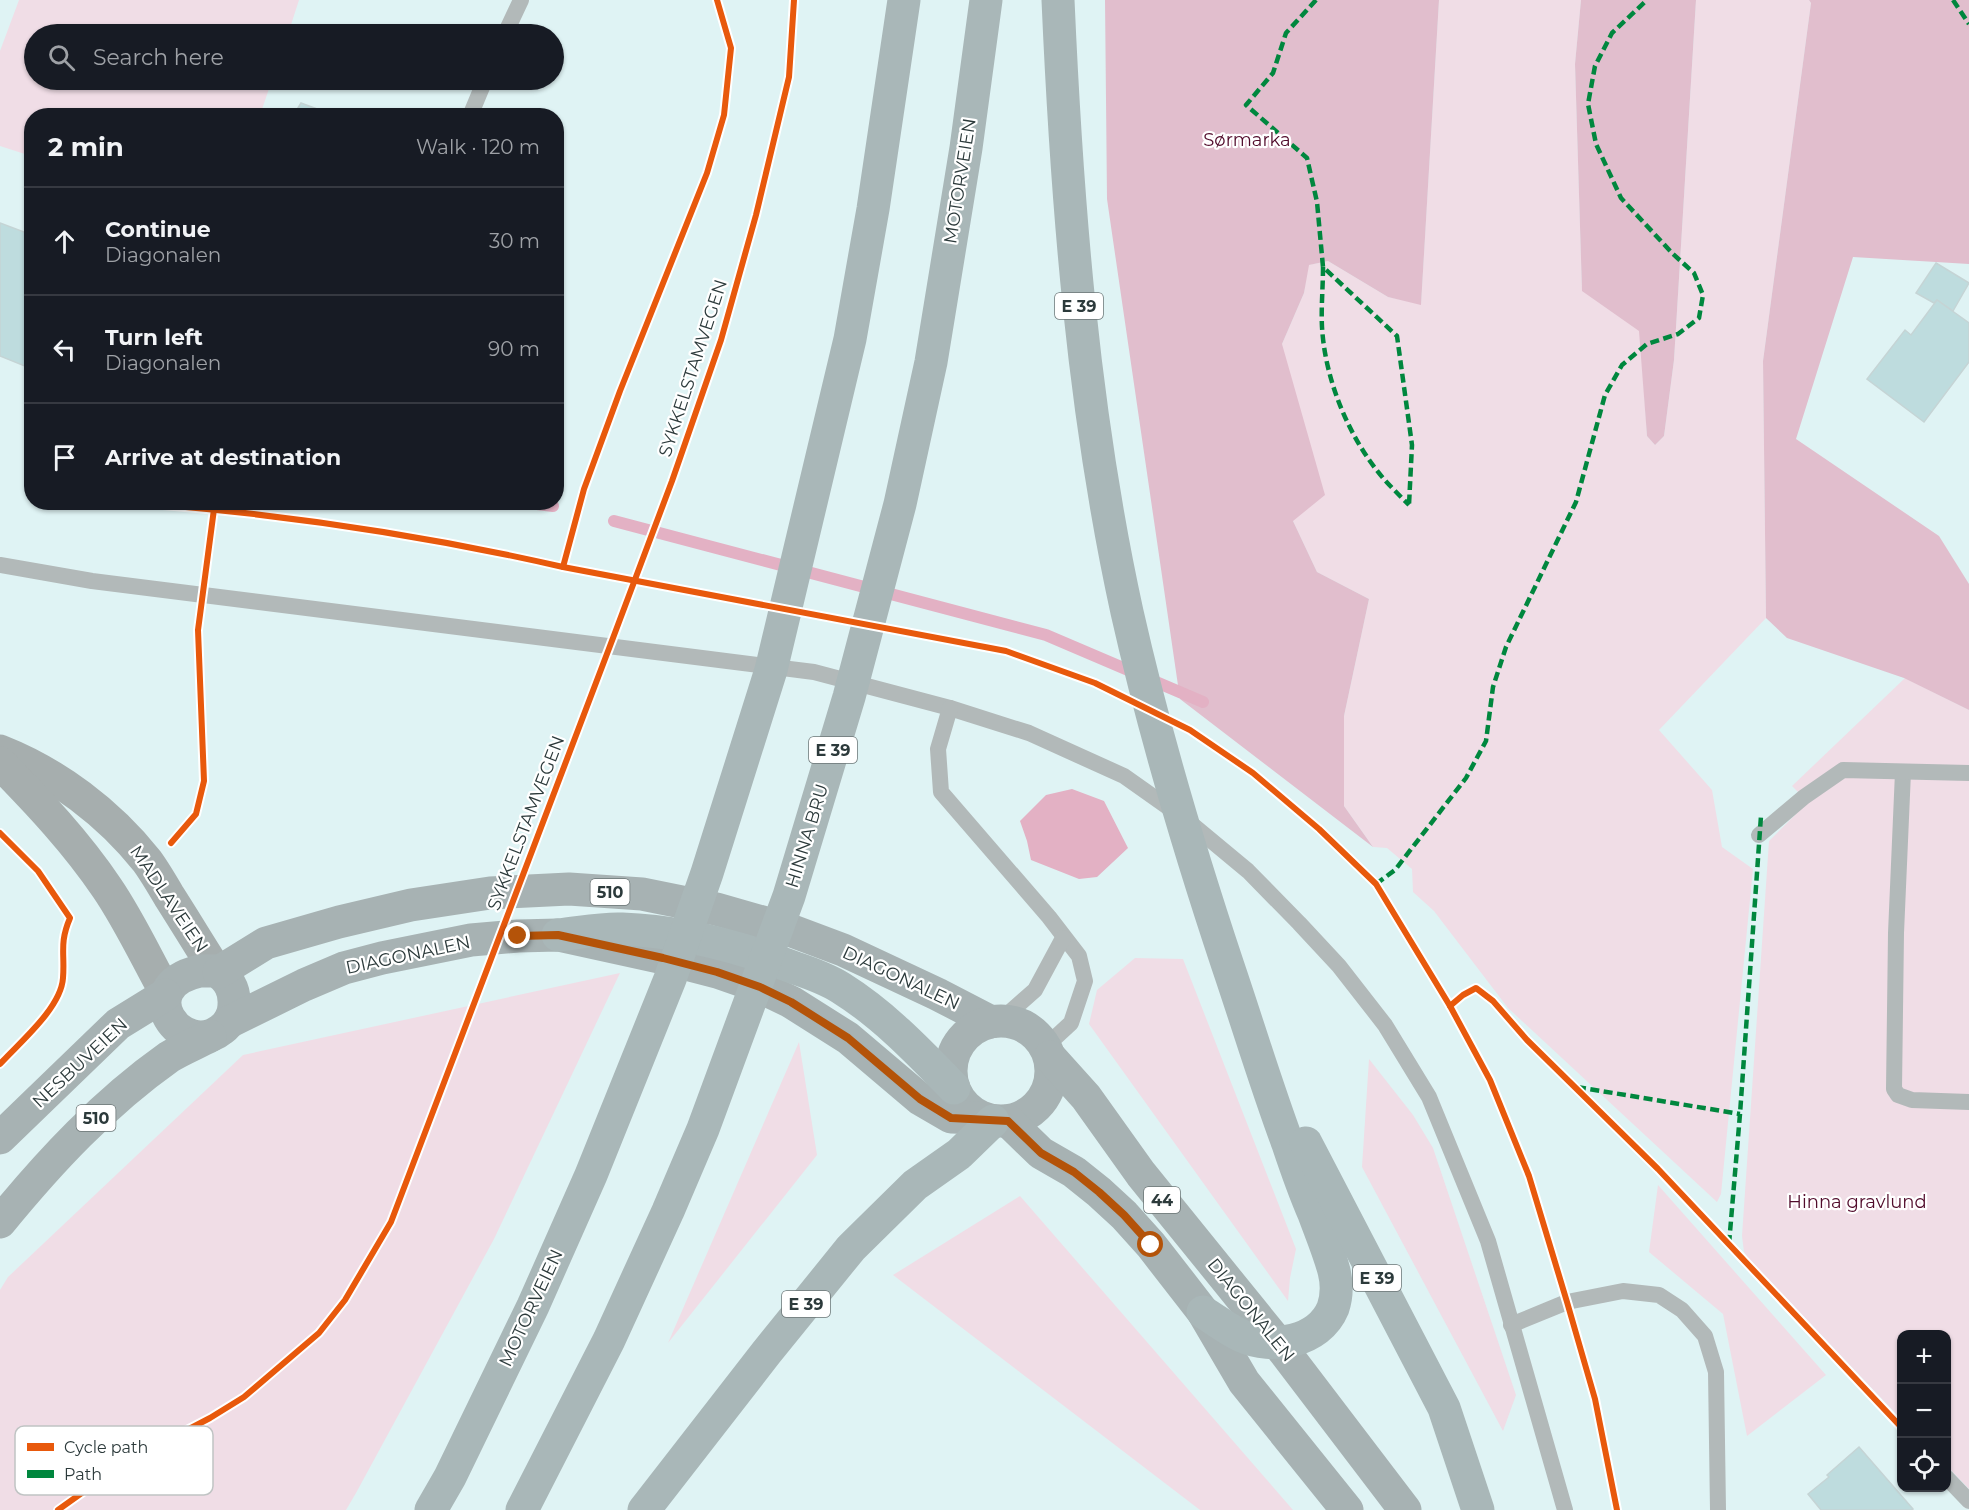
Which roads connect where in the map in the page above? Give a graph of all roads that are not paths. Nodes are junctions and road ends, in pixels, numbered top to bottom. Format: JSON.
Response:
{"nodes":[{"id":1,"x":521,"y":0,"type":"edge"},
{"id":2,"x":904,"y":0,"type":"edge"},
{"id":3,"x":986,"y":0,"type":"edge"},
{"id":4,"x":1058,"y":0,"type":"edge"},
{"id":5,"x":510,"y":24,"type":"edge"},
{"id":6,"x":481,"y":90,"type":"edge"},
{"id":7,"x":473,"y":108,"type":"edge"},
{"id":8,"x":932,"y":362,"type":"joint"},
{"id":9,"x":0,"y":565,"type":"edge"},
{"id":10,"x":950,"y":708,"type":"junction"},
{"id":11,"x":0,"y":751,"type":"edge"},
{"id":12,"x":0,"y":763,"type":"edge"},
{"id":13,"x":1903,"y":772,"type":"junction"},
{"id":14,"x":1969,"y":773,"type":"edge"},
{"id":15,"x":1760,"y":835,"type":"dead end"},
{"id":16,"x":558,"y":935,"type":"junction"},
{"id":17,"x":1063,"y":938,"type":"junction"},
{"id":18,"x":217,"y":971,"type":"junction"},
{"id":19,"x":165,"y":994,"type":"junction"},
{"id":20,"x":996,"y":1021,"type":"junction"},
{"id":21,"x":219,"y":1029,"type":"junction"},
{"id":22,"x":1048,"y":1052,"type":"junction"},
{"id":23,"x":1257,"y":1054,"type":"junction"},
{"id":24,"x":954,"y":1088,"type":"junction"},
{"id":25,"x":1969,"y":1102,"type":"edge"},
{"id":26,"x":995,"y":1120,"type":"junction"},
{"id":27,"x":0,"y":1138,"type":"edge"},
{"id":28,"x":0,"y":1222,"type":"edge"},
{"id":29,"x":1203,"y":1312,"type":"junction"},
{"id":30,"x":1511,"y":1325,"type":"junction"},
{"id":31,"x":1277,"y":1342,"type":"junction"},
{"id":32,"x":1951,"y":1481,"type":"edge"},
{"id":33,"x":1969,"y":1501,"type":"edge"},
{"id":34,"x":431,"y":1510,"type":"edge"},
{"id":35,"x":522,"y":1510,"type":"edge"},
{"id":36,"x":644,"y":1510,"type":"edge"},
{"id":37,"x":1347,"y":1510,"type":"edge"},
{"id":38,"x":1405,"y":1510,"type":"edge"},
{"id":39,"x":1478,"y":1510,"type":"edge"},
{"id":40,"x":1565,"y":1510,"type":"edge"},
{"id":41,"x":1718,"y":1510,"type":"edge"}],
"edges":[{"from":1,"to":5,"type":"lane"},
{"from":2,"to":34,"type":"highway","name":"MOTORVEIEN"},
{"from":3,"to":8,"type":"highway","name":"MOTORVEIEN","number":"E 39"},
{"from":4,"to":23,"type":"highway","number":"E 39"},
{"from":6,"to":7,"type":"lane"},
{"from":8,"to":35,"type":"highway","name":"HINNA BRU","number":"E 39"},
{"from":9,"to":10,"type":"lane"},
{"from":10,"to":17,"type":"lane"},
{"from":10,"to":30,"type":"lane"},
{"from":11,"to":18,"type":"main road","name":"MADLAVEIEN"},
{"from":12,"to":19,"type":"main road"},
{"from":13,"to":14,"type":"lane"},
{"from":13,"to":15,"type":"lane"},
{"from":13,"to":25,"type":"lane"},
{"from":16,"to":21,"type":"main road","name":"DIAGONALEN","number":"510"},
{"from":16,"to":24,"type":"highway","number":"510"},
{"from":16,"to":26,"type":"main road","name":"DIAGONALEN","number":"510"},
{"from":17,"to":20,"type":"lane"},
{"from":17,"to":22,"type":"lane"},
{"from":18,"to":19,"type":"main road","number":"510"},
{"from":18,"to":20,"type":"main road","name":"DIAGONALEN","number":"510"},
{"from":18,"to":21,"type":"main road"},
{"from":19,"to":21,"type":"main road"},
{"from":19,"to":27,"type":"main road","name":"NESBUVEIEN","number":"510"},
{"from":20,"to":22,"type":"main road","number":"44"},
{"from":20,"to":24,"type":"main road"},
{"from":21,"to":28,"type":"main road","number":"510"},
{"from":22,"to":26,"type":"main road"},
{"from":22,"to":31,"type":"main road","name":"DIAGONALEN","number":"44"},
{"from":23,"to":31,"type":"highway","number":"E 39"},
{"from":23,"to":39,"type":"highway","number":"E 39"},
{"from":24,"to":26,"type":"main road","number":"44"},
{"from":26,"to":29,"type":"main road","number":"44"},
{"from":26,"to":36,"type":"highway","number":"E 39"},
{"from":29,"to":31,"type":"highway","number":"E 39"},
{"from":29,"to":37,"type":"main road","number":"44"},
{"from":30,"to":40,"type":"lane"},
{"from":30,"to":41,"type":"lane"},
{"from":31,"to":38,"type":"main road","name":"DIAGONALEN","number":"44"},
{"from":32,"to":33,"type":"lane"}]}
